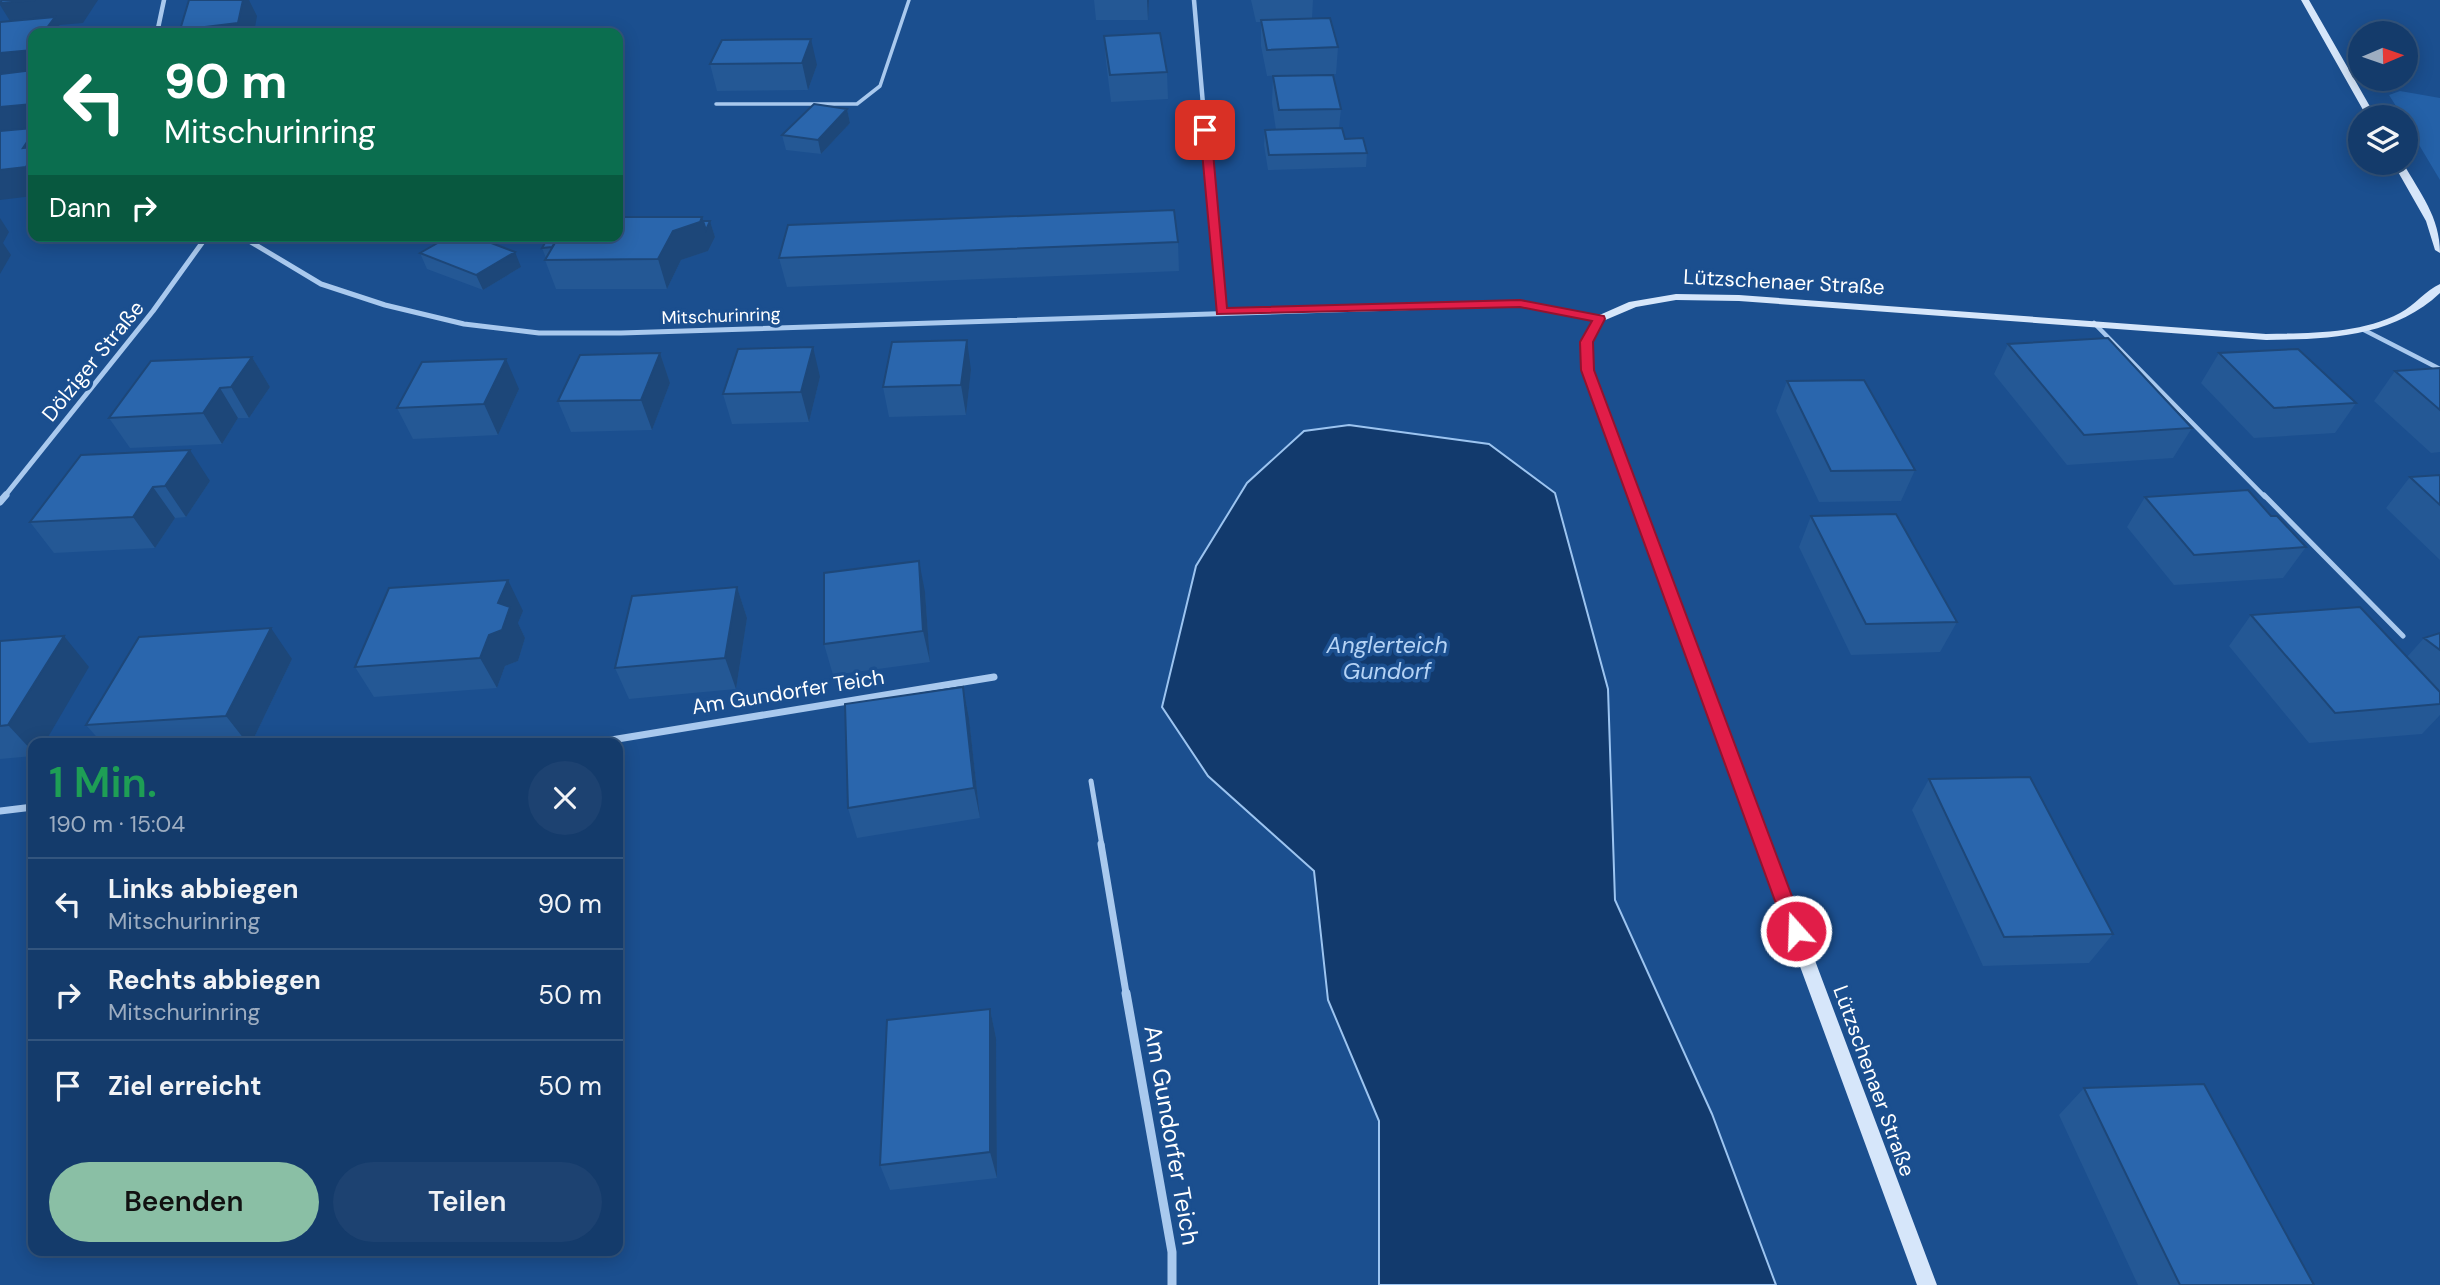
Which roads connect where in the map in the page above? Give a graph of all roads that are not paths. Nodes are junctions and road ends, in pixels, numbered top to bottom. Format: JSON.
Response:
{"nodes":[{"id":1,"x":164,"y":0,"type":"edge"},
{"id":2,"x":909,"y":0,"type":"edge"},
{"id":3,"x":1194,"y":0,"type":"edge"},
{"id":4,"x":2305,"y":0,"type":"edge"},
{"id":5,"x":158,"y":28,"type":"edge"},
{"id":6,"x":716,"y":104,"type":"dead end"},
{"id":7,"x":2365,"y":105,"type":"edge"},
{"id":8,"x":2405,"y":175,"type":"edge"},
{"id":9,"x":203,"y":242,"type":"edge"},
{"id":10,"x":251,"y":242,"type":"edge"},
{"id":11,"x":2440,"y":250,"type":"edge"},
{"id":12,"x":2440,"y":287,"type":"edge"},
{"id":13,"x":1222,"y":312,"type":"junction"},
{"id":14,"x":1599,"y":319,"type":"junction"},
{"id":15,"x":2094,"y":323,"type":"junction"},
{"id":16,"x":2364,"y":330,"type":"junction"},
{"id":17,"x":2440,"y":369,"type":"edge"},
{"id":18,"x":0,"y":502,"type":"edge"},
{"id":19,"x":2403,"y":636,"type":"dead end"},
{"id":20,"x":994,"y":677,"type":"dead end"},
{"id":21,"x":615,"y":738,"type":"edge"},
{"id":22,"x":1091,"y":781,"type":"dead end"},
{"id":23,"x":28,"y":808,"type":"edge"},
{"id":24,"x":0,"y":811,"type":"edge"},
{"id":25,"x":1126,"y":993,"type":"joint"},
{"id":26,"x":1172,"y":1285,"type":"edge"},
{"id":27,"x":1927,"y":1285,"type":"edge"}],
"edges":[{"from":1,"to":5,"type":"street"},
{"from":2,"to":6,"type":"lane"},
{"from":3,"to":13,"type":"street"},
{"from":4,"to":7,"type":"street"},
{"from":8,"to":11,"type":"street"},
{"from":9,"to":18,"type":"street","name":"Dölziger Straße"},
{"from":10,"to":13,"type":"street","name":"Mitschurinring"},
{"from":12,"to":16,"type":"street","name":"Lützschenaer Straße"},
{"from":13,"to":14,"type":"street","name":"Mitschurinring"},
{"from":14,"to":15,"type":"street","name":"Lützschenaer Straße"},
{"from":14,"to":27,"type":"street","name":"Lützschenaer Straße"},
{"from":15,"to":16,"type":"street","name":"Lützschenaer Straße"},
{"from":15,"to":19,"type":"lane"},
{"from":16,"to":17,"type":"lane"},
{"from":20,"to":21,"type":"street","name":"Am Gundorfer Teich"},
{"from":22,"to":25,"type":"lane"},
{"from":23,"to":24,"type":"street"},
{"from":25,"to":26,"type":"street","name":"Am Gundorfer Teich"}]}
